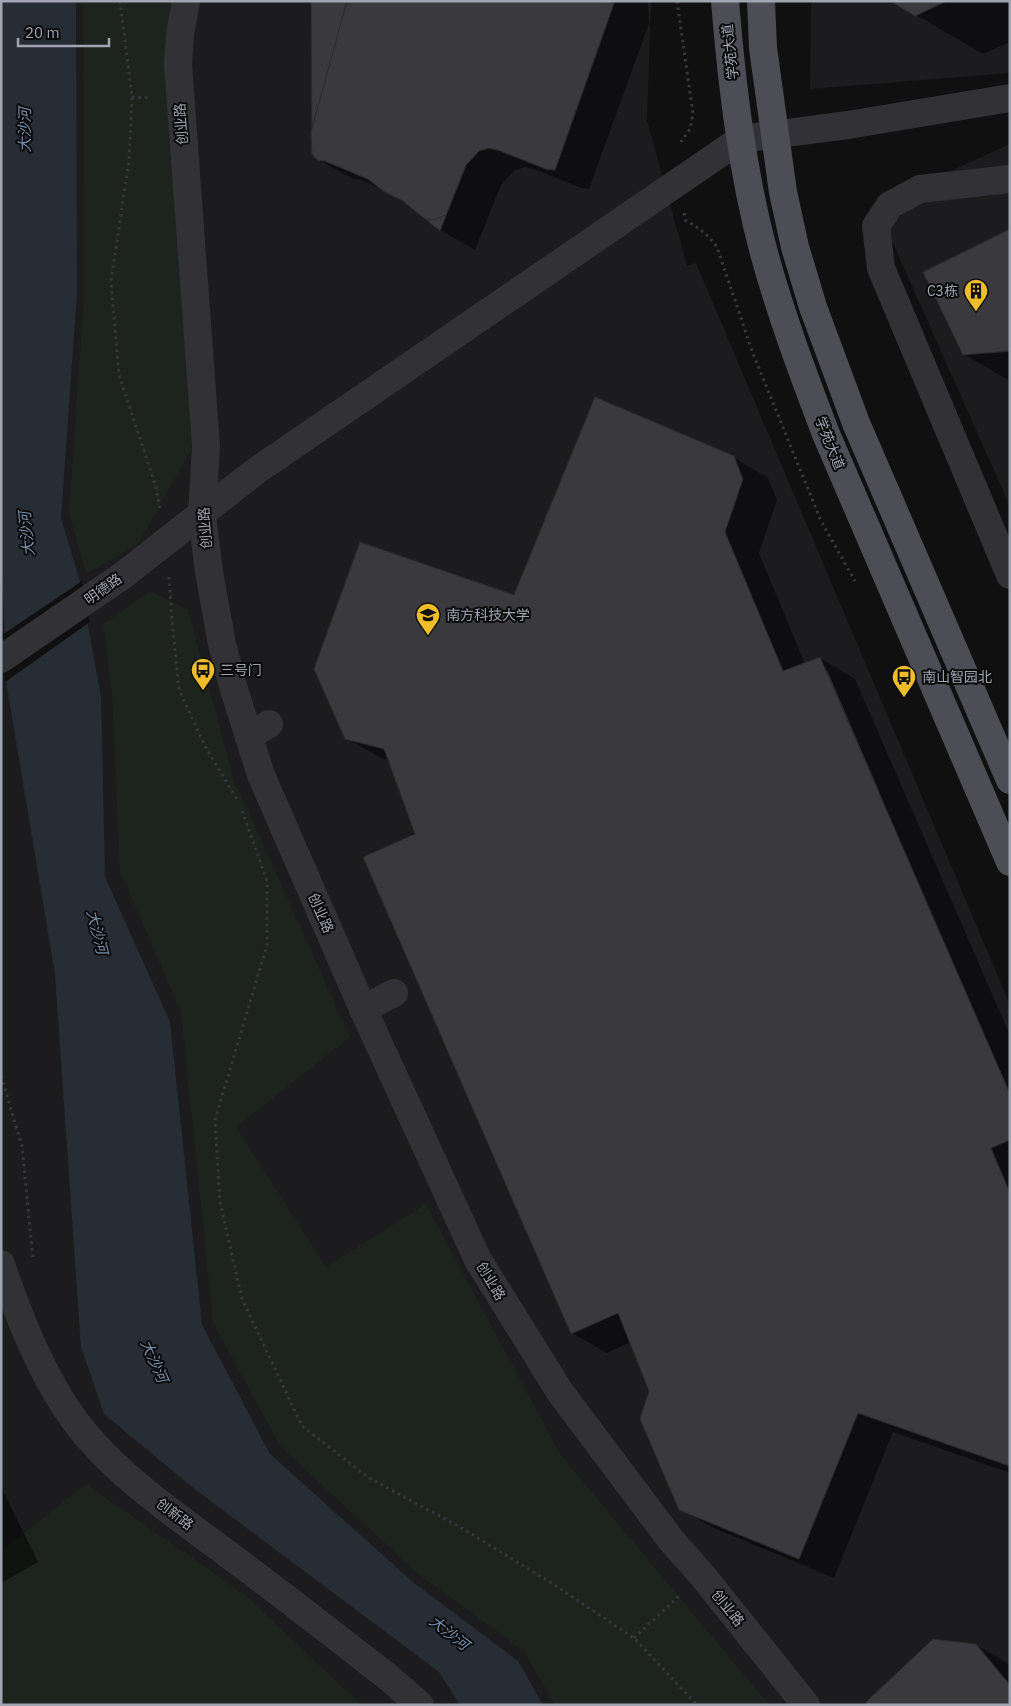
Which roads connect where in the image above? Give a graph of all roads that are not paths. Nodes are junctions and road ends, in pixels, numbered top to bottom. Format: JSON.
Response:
{"nodes":[{"id":1,"x":186,"y":1,"type":"edge"},
{"id":2,"x":725,"y":1,"type":"edge"},
{"id":3,"x":761,"y":1,"type":"edge"},
{"id":4,"x":1010,"y":98,"type":"edge"},
{"id":5,"x":775,"y":135,"type":"junction"},
{"id":6,"x":741,"y":139,"type":"junction"},
{"id":7,"x":1010,"y":179,"type":"edge"},
{"id":8,"x":202,"y":515,"type":"junction"},
{"id":9,"x":1010,"y":574,"type":"edge"},
{"id":10,"x":1,"y":659,"type":"edge"},
{"id":11,"x":1010,"y":780,"type":"edge"},
{"id":12,"x":1010,"y":862,"type":"edge"},
{"id":13,"x":394,"y":993,"type":"dead end"},
{"id":14,"x":363,"y":1009,"type":"junction"},
{"id":15,"x":2,"y":1269,"type":"edge"},
{"id":16,"x":420,"y":1705,"type":"edge"},
{"id":17,"x":806,"y":1705,"type":"edge"}],
"edges":[{"from":1,"to":8,"type":"street","name":"创业路"},
{"from":2,"to":6,"type":"main road","name":"学苑大道"},
{"from":3,"to":5,"type":"main road"},
{"from":4,"to":5,"type":"street"},
{"from":5,"to":6,"type":"street"},
{"from":5,"to":11,"type":"main road"},
{"from":6,"to":8,"type":"street","name":"明德路"},
{"from":6,"to":12,"type":"main road","name":"学苑大道"},
{"from":7,"to":9,"type":"street"},
{"from":8,"to":10,"type":"street","name":"明德路"},
{"from":8,"to":14,"type":"street","name":"创业路"},
{"from":13,"to":14,"type":"street"},
{"from":14,"to":17,"type":"street","name":"创业路"},
{"from":15,"to":16,"type":"street","name":"创新路"}]}
